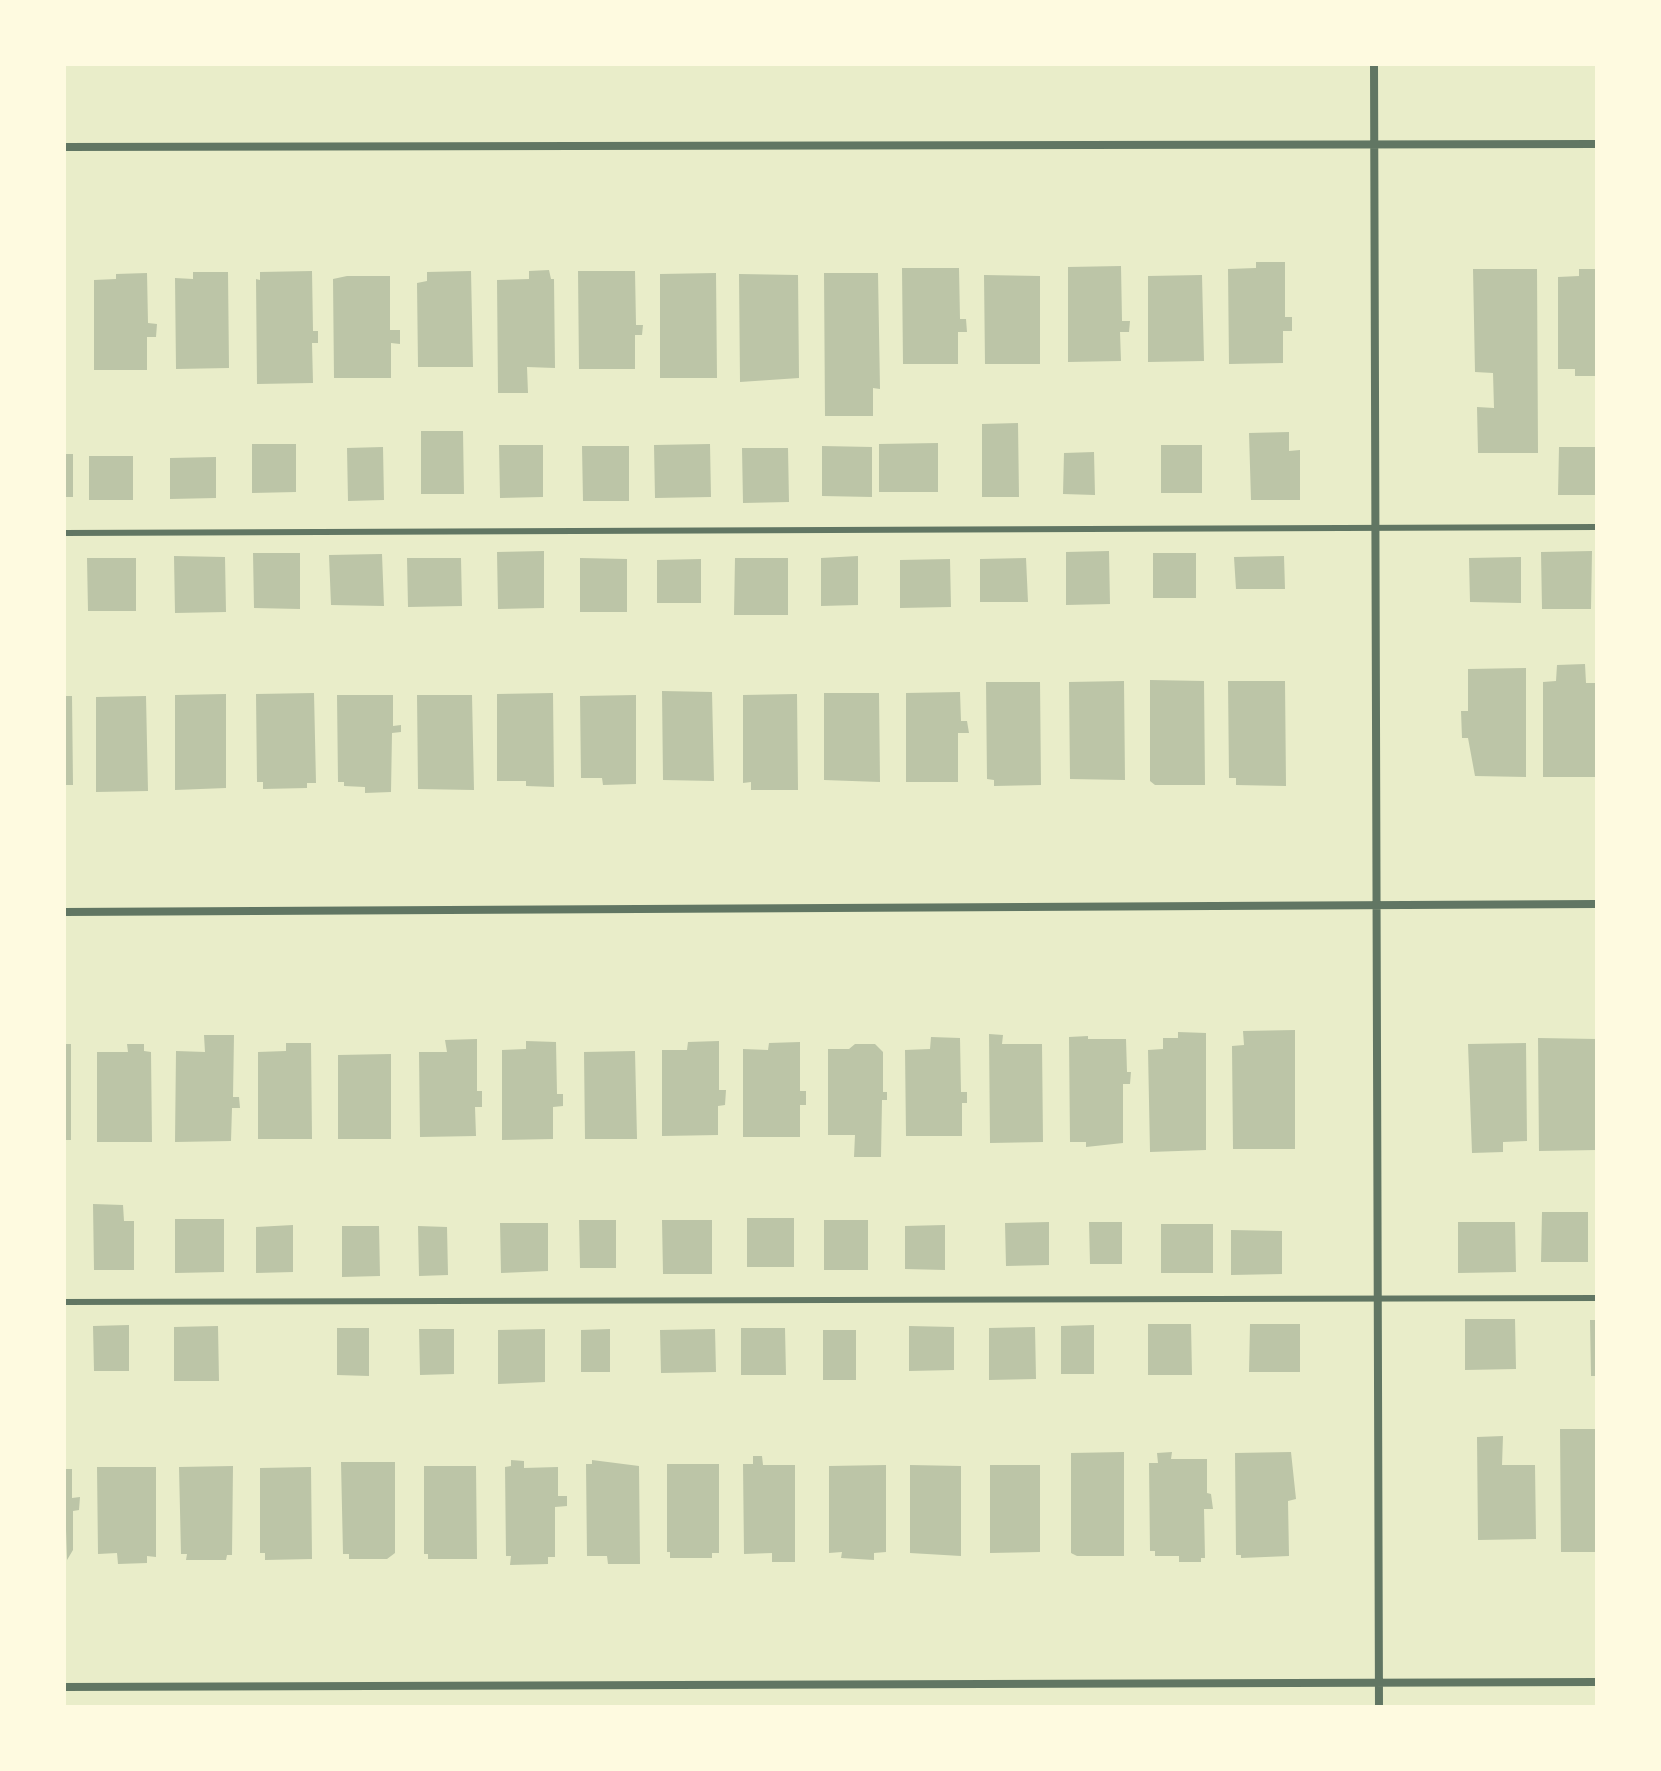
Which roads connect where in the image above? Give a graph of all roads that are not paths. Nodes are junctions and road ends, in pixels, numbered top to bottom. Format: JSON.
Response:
{"nodes":[{"id":1,"x":1374,"y":64,"type":"edge"},
{"id":2,"x":1375,"y":144,"type":"junction"},
{"id":3,"x":1597,"y":144,"type":"edge"},
{"id":4,"x":64,"y":147,"type":"edge"},
{"id":5,"x":1377,"y":527,"type":"junction"},
{"id":6,"x":1597,"y":527,"type":"edge"},
{"id":7,"x":64,"y":533,"type":"edge"},
{"id":8,"x":1379,"y":904,"type":"junction"},
{"id":9,"x":1597,"y":904,"type":"edge"},
{"id":10,"x":64,"y":912,"type":"edge"},
{"id":11,"x":1597,"y":1298,"type":"edge"},
{"id":12,"x":1378,"y":1299,"type":"junction"},
{"id":13,"x":64,"y":1302,"type":"edge"},
{"id":14,"x":1597,"y":1682,"type":"edge"},
{"id":15,"x":1379,"y":1683,"type":"junction"},
{"id":16,"x":64,"y":1687,"type":"edge"},
{"id":17,"x":1379,"y":1707,"type":"edge"}],
"edges":[{"from":1,"to":2,"type":"street"},
{"from":2,"to":3,"type":"street"},
{"from":2,"to":4,"type":"street"},
{"from":2,"to":5,"type":"street"},
{"from":5,"to":6,"type":"lane"},
{"from":5,"to":7,"type":"lane"},
{"from":5,"to":8,"type":"street"},
{"from":8,"to":9,"type":"street"},
{"from":8,"to":10,"type":"street"},
{"from":8,"to":12,"type":"street"},
{"from":11,"to":12,"type":"lane"},
{"from":12,"to":13,"type":"lane"},
{"from":12,"to":15,"type":"street"},
{"from":14,"to":15,"type":"street"},
{"from":15,"to":16,"type":"street"},
{"from":15,"to":17,"type":"street"}]}
